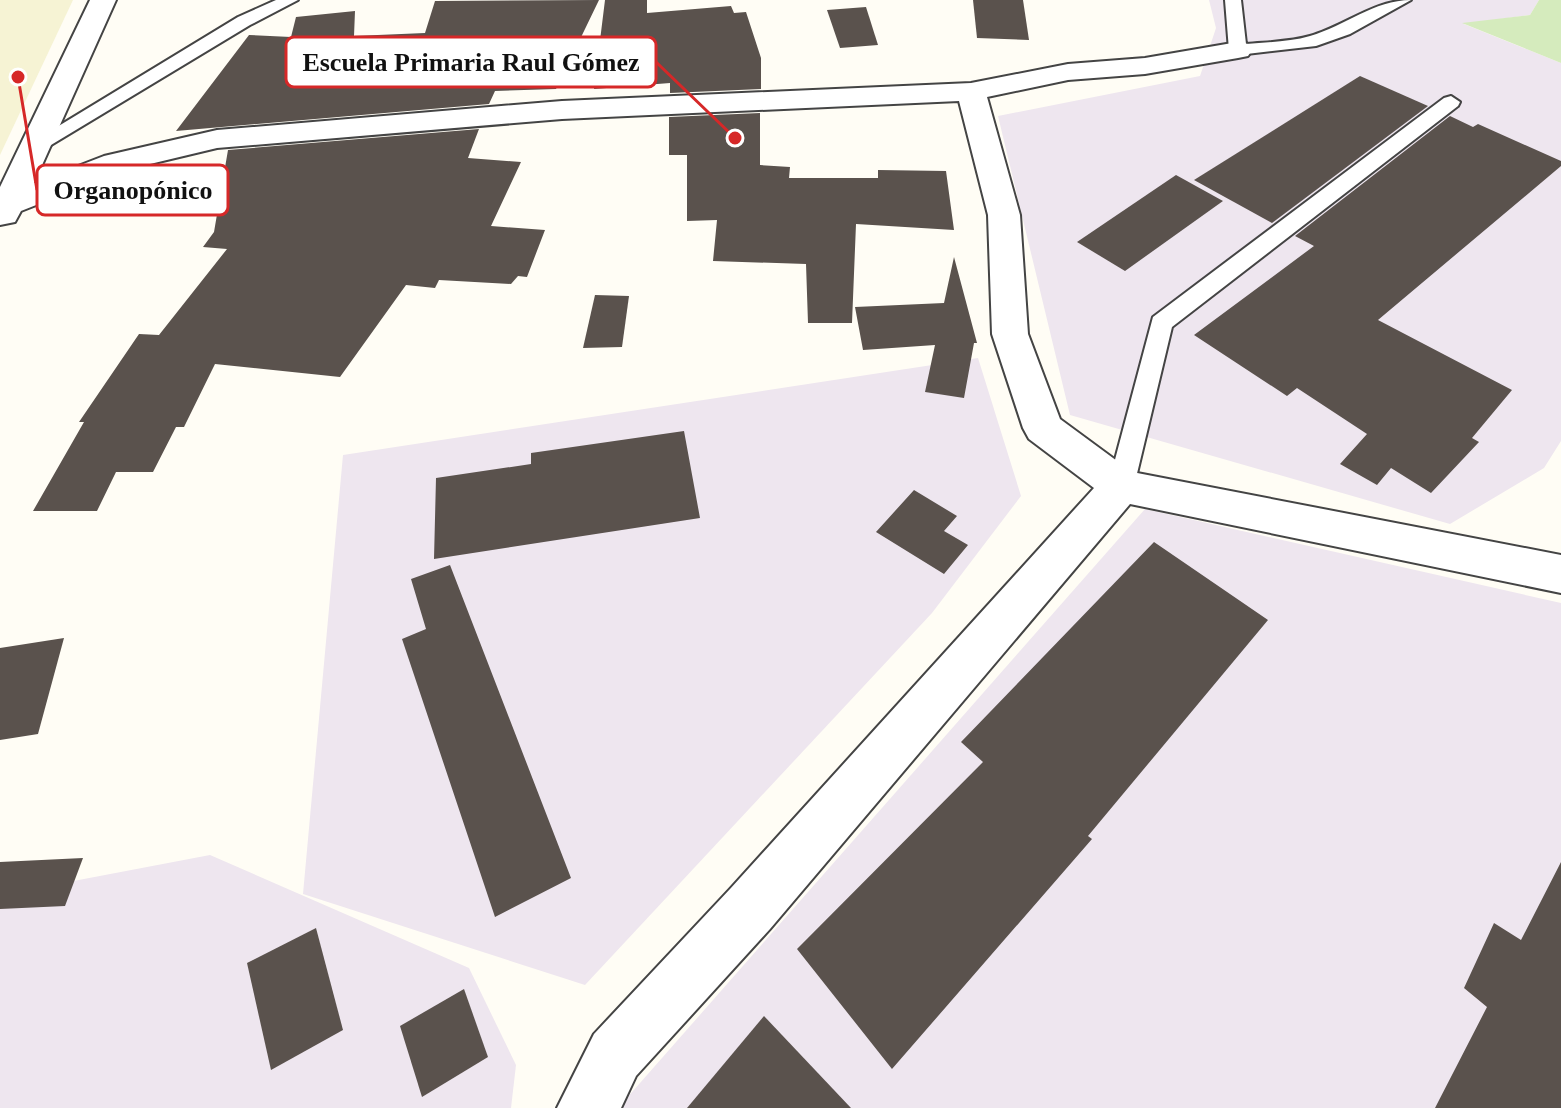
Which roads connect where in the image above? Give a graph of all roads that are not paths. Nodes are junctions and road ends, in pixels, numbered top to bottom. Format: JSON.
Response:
{"nodes":[{"id":1,"x":103,"y":0,"type":"edge"},
{"id":2,"x":290,"y":0,"type":"edge"},
{"id":3,"x":1233,"y":0,"type":"edge"},
{"id":4,"x":1403,"y":0,"type":"edge"},
{"id":5,"x":1238,"y":50,"type":"junction"},
{"id":6,"x":971,"y":92,"type":"junction"},
{"id":7,"x":1451,"y":102,"type":"dead end"},
{"id":8,"x":39,"y":144,"type":"junction"},
{"id":9,"x":4,"y":213,"type":"edge"},
{"id":10,"x":1121,"y":486,"type":"junction"},
{"id":11,"x":1561,"y":574,"type":"edge"},
{"id":12,"x":588,"y":1108,"type":"edge"}],
"edges":[{"from":1,"to":8,"type":"street"},
{"from":2,"to":8,"type":"lane"},
{"from":3,"to":5,"type":"lane"},
{"from":4,"to":5,"type":"lane"},
{"from":5,"to":6,"type":"street"},
{"from":6,"to":9,"type":"street"},
{"from":6,"to":10,"type":"street"},
{"from":7,"to":10,"type":"lane"},
{"from":8,"to":9,"type":"street"},
{"from":10,"to":11,"type":"street"},
{"from":10,"to":12,"type":"street"}]}
